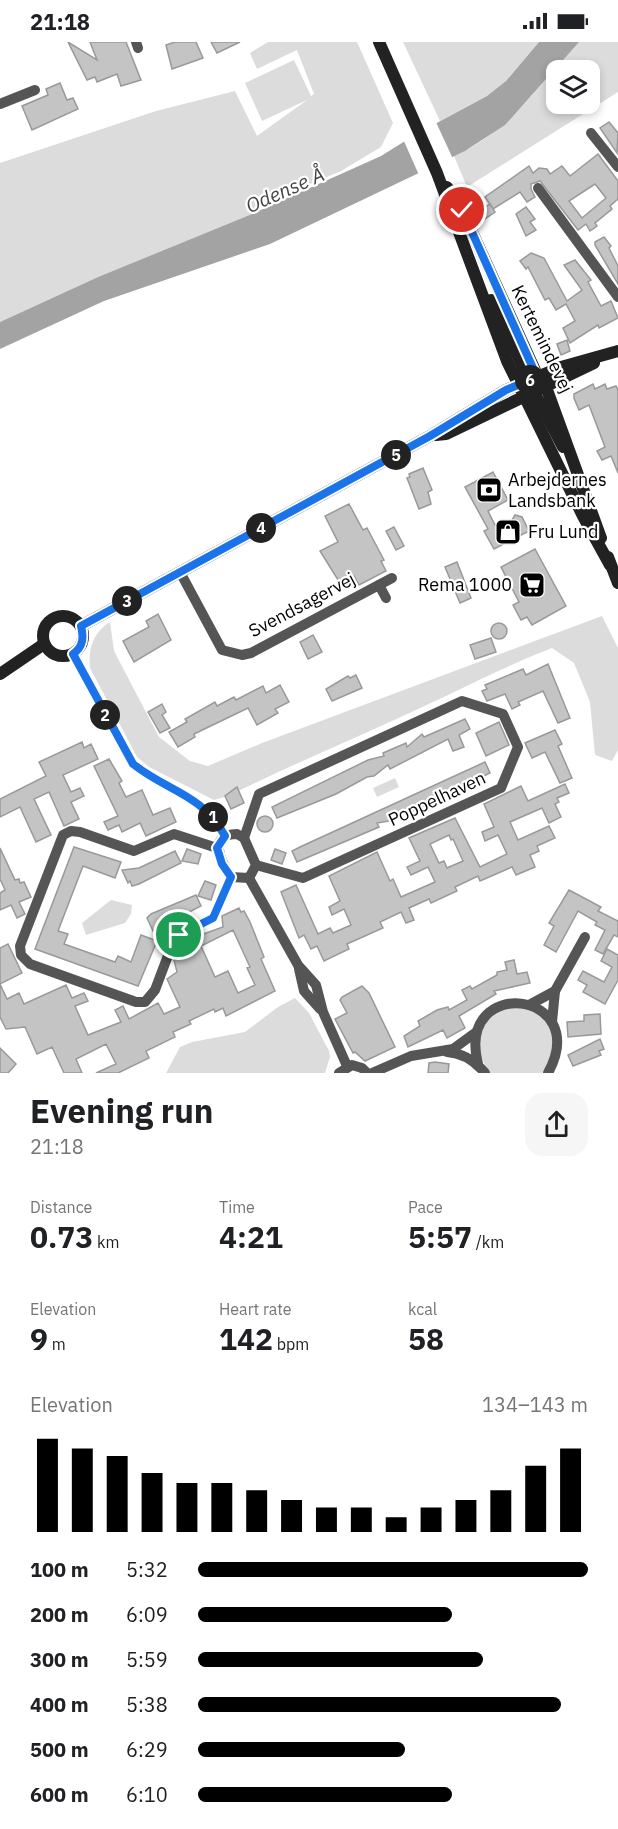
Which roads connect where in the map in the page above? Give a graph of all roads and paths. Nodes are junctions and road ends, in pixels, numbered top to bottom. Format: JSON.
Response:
{"nodes":[{"id":1,"x":379,"y":42,"type":"edge"},
{"id":2,"x":35,"y":90,"type":"dead end"},
{"id":3,"x":0,"y":104,"type":"edge"},
{"id":4,"x":591,"y":133,"type":"dead end"},
{"id":5,"x":618,"y":167,"type":"edge"},
{"id":6,"x":436,"y":171,"type":"junction"},
{"id":7,"x":537,"y":188,"type":"dead end"},
{"id":8,"x":618,"y":297,"type":"edge"},
{"id":9,"x":616,"y":355,"type":"edge"},
{"id":10,"x":532,"y":386,"type":"junction"},
{"id":11,"x":610,"y":565,"type":"junction"},
{"id":12,"x":180,"y":572,"type":"junction"},
{"id":13,"x":392,"y":578,"type":"dead end"},
{"id":14,"x":618,"y":583,"type":"edge"},
{"id":15,"x":379,"y":585,"type":"junction"},
{"id":16,"x":386,"y":598,"type":"dead end"},
{"id":17,"x":81,"y":626,"type":"junction"},
{"id":18,"x":44,"y":644,"type":"junction"},
{"id":19,"x":73,"y":654,"type":"junction"},
{"id":20,"x":0,"y":674,"type":"edge"},
{"id":21,"x":225,"y":836,"type":"junction"},
{"id":22,"x":244,"y":838,"type":"junction"},
{"id":23,"x":217,"y":848,"type":"junction"},
{"id":24,"x":256,"y":865,"type":"junction"},
{"id":25,"x":231,"y":877,"type":"junction"},
{"id":26,"x":249,"y":878,"type":"junction"},
{"id":27,"x":585,"y":937,"type":"dead end"},
{"id":28,"x":555,"y":991,"type":"junction"},
{"id":29,"x":531,"y":1004,"type":"junction"},
{"id":30,"x":552,"y":1022,"type":"junction"},
{"id":31,"x":475,"y":1033,"type":"junction"},
{"id":32,"x":438,"y":1051,"type":"junction"},
{"id":33,"x":556,"y":1058,"type":"junction"},
{"id":34,"x":481,"y":1068,"type":"edge"},
{"id":35,"x":343,"y":1070,"type":"edge"},
{"id":36,"x":367,"y":1073,"type":"edge"},
{"id":37,"x":372,"y":1073,"type":"edge"},
{"id":38,"x":548,"y":1073,"type":"edge"},
{"id":39,"x":558,"y":1073,"type":"edge"}],
"edges":[{"from":1,"to":6,"type":"main road","name":"Kertemindevej"},
{"from":2,"to":3,"type":"street"},
{"from":4,"to":5,"type":"street"},
{"from":6,"to":10,"type":"main road","name":"Kertemindevej"},
{"from":6,"to":10,"type":"main road","name":"Kertemindevej"},
{"from":7,"to":8,"type":"street"},
{"from":9,"to":10,"type":"main road"},
{"from":10,"to":11,"type":"main road","name":"Kertemindevej"},
{"from":10,"to":11,"type":"main road","name":"Kertemindevej"},
{"from":10,"to":12,"type":"main road"},
{"from":11,"to":14,"type":"main road","name":"Kertemindevej"},
{"from":12,"to":15,"type":"street","name":"Svendsagervej"},
{"from":12,"to":17,"type":"main road"},
{"from":13,"to":15,"type":"street","name":"Svendsagervej"},
{"from":15,"to":16,"type":"street","name":"Svendsagervej"},
{"from":17,"to":18,"type":"main road"},
{"from":17,"to":19,"type":"main road"},
{"from":18,"to":19,"type":"main road"},
{"from":18,"to":20,"type":"main road"},
{"from":19,"to":21,"type":"street"},
{"from":21,"to":22,"type":"street"},
{"from":21,"to":23,"type":"street"},
{"from":22,"to":24,"type":"street"},
{"from":22,"to":24,"type":"street","name":"Poppelhaven"},
{"from":23,"to":25,"type":"street"},
{"from":23,"to":25,"type":"street"},
{"from":24,"to":26,"type":"street"},
{"from":25,"to":26,"type":"street"},
{"from":26,"to":35,"type":"street"},
{"from":27,"to":28,"type":"street"},
{"from":28,"to":29,"type":"street"},
{"from":28,"to":30,"type":"street"},
{"from":29,"to":30,"type":"street"},
{"from":29,"to":31,"type":"street"},
{"from":30,"to":33,"type":"street"},
{"from":31,"to":32,"type":"street"},
{"from":31,"to":34,"type":"street"},
{"from":32,"to":34,"type":"street"},
{"from":32,"to":37,"type":"street"},
{"from":33,"to":38,"type":"street"},
{"from":33,"to":39,"type":"street"},
{"from":35,"to":36,"type":"street"}]}
